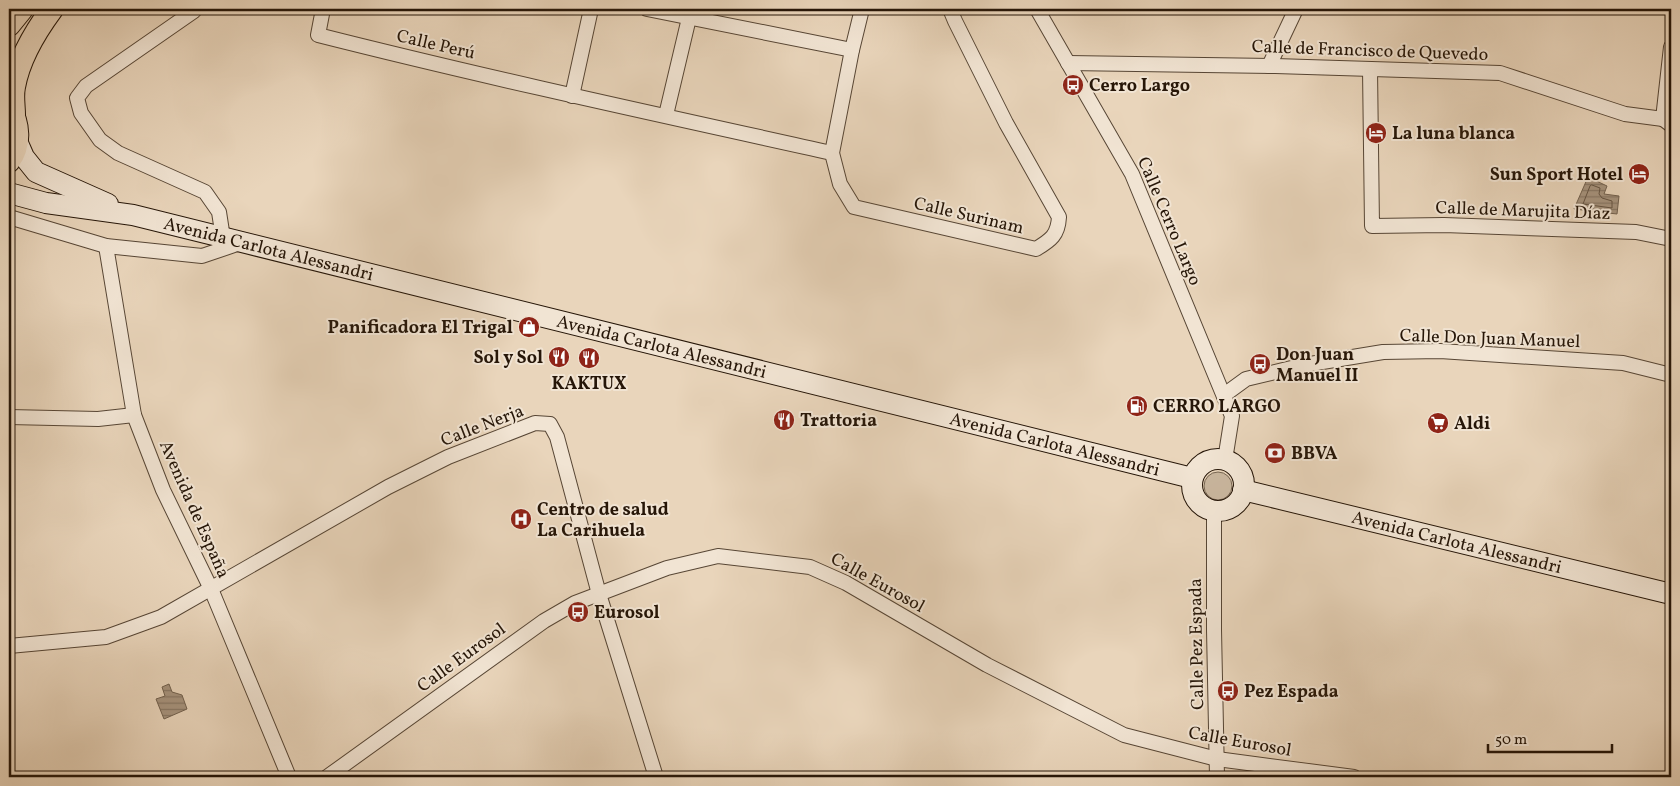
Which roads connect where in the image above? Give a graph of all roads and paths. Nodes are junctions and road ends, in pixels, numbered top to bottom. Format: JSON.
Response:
{"nodes":[{"id":1,"x":22,"y":9,"type":"edge"},
{"id":2,"x":52,"y":9,"type":"edge"},
{"id":3,"x":323,"y":9,"type":"edge"},
{"id":4,"x":591,"y":9,"type":"edge"},
{"id":5,"x":647,"y":9,"type":"edge"},
{"id":6,"x":862,"y":9,"type":"edge"},
{"id":7,"x":950,"y":9,"type":"edge"},
{"id":8,"x":1037,"y":9,"type":"edge"},
{"id":9,"x":1296,"y":9,"type":"edge"},
{"id":10,"x":194,"y":12,"type":"dead end"},
{"id":11,"x":689,"y":18,"type":"junction"},
{"id":12,"x":9,"y":25,"type":"edge"},
{"id":13,"x":1671,"y":47,"type":"edge"},
{"id":14,"x":852,"y":50,"type":"junction"},
{"id":15,"x":1068,"y":63,"type":"junction"},
{"id":16,"x":1269,"y":66,"type":"junction"},
{"id":17,"x":1370,"y":69,"type":"junction"},
{"id":18,"x":572,"y":96,"type":"junction"},
{"id":19,"x":11,"y":111,"type":"edge"},
{"id":20,"x":666,"y":115,"type":"junction"},
{"id":21,"x":1667,"y":122,"type":"edge"},
{"id":22,"x":13,"y":151,"type":"edge"},
{"id":23,"x":832,"y":153,"type":"junction"},
{"id":24,"x":9,"y":193,"type":"edge"},
{"id":25,"x":133,"y":215,"type":"junction"},
{"id":26,"x":9,"y":217,"type":"edge"},
{"id":27,"x":223,"y":238,"type":"junction"},
{"id":28,"x":1671,"y":239,"type":"edge"},
{"id":29,"x":242,"y":242,"type":"junction"},
{"id":30,"x":106,"y":246,"type":"junction"},
{"id":31,"x":1671,"y":375,"type":"edge"},
{"id":32,"x":1224,"y":395,"type":"junction"},
{"id":33,"x":134,"y":415,"type":"junction"},
{"id":34,"x":9,"y":417,"type":"edge"},
{"id":35,"x":1225,"y":460,"type":"junction"},
{"id":36,"x":1192,"y":478,"type":"junction"},
{"id":37,"x":1243,"y":490,"type":"junction"},
{"id":38,"x":1214,"y":511,"type":"junction"},
{"id":39,"x":211,"y":590,"type":"junction"},
{"id":40,"x":598,"y":594,"type":"junction"},
{"id":41,"x":1671,"y":594,"type":"edge"},
{"id":42,"x":9,"y":646,"type":"edge"},
{"id":43,"x":1217,"y":760,"type":"junction"},
{"id":44,"x":289,"y":777,"type":"edge"},
{"id":45,"x":327,"y":777,"type":"edge"},
{"id":46,"x":656,"y":777,"type":"edge"},
{"id":47,"x":1217,"y":777,"type":"edge"},
{"id":48,"x":1354,"y":777,"type":"edge"}],
"edges":[{"from":1,"to":12,"type":"main road"},
{"from":2,"to":19,"type":"main road"},
{"from":3,"to":18,"type":"street","name":"Calle Perú"},
{"from":4,"to":18,"type":"street"},
{"from":5,"to":11,"type":"street"},
{"from":6,"to":14,"type":"street","name":"Calle Surinam"},
{"from":7,"to":23,"type":"street","name":"Calle Surinam"},
{"from":8,"to":15,"type":"street","name":"Calle Cerro Largo"},
{"from":9,"to":16,"type":"street"},
{"from":10,"to":27,"type":"street"},
{"from":11,"to":14,"type":"street"},
{"from":11,"to":20,"type":"street"},
{"from":13,"to":21,"type":"street"},
{"from":14,"to":23,"type":"street","name":"Calle Surinam"},
{"from":15,"to":16,"type":"street","name":"Calle de Francisco de Quevedo"},
{"from":15,"to":32,"type":"street","name":"Calle Cerro Largo"},
{"from":16,"to":17,"type":"street","name":"Calle de Francisco de Quevedo"},
{"from":17,"to":21,"type":"street","name":"Calle de Francisco de Quevedo"},
{"from":17,"to":28,"type":"street","name":"Calle de Marujita Díaz"},
{"from":18,"to":20,"type":"street","name":"Calle Perú"},
{"from":19,"to":22,"type":"main road"},
{"from":20,"to":23,"type":"street","name":"Calle Perú"},
{"from":22,"to":25,"type":"main road","name":"Avenida Carlota Alessandri"},
{"from":24,"to":25,"type":"main road","name":"Avenida Carlota Alessandri"},
{"from":25,"to":27,"type":"main road","name":"Avenida Carlota Alessandri"},
{"from":26,"to":30,"type":"street"},
{"from":27,"to":29,"type":"main road","name":"Avenida Carlota Alessandri"},
{"from":29,"to":30,"type":"street"},
{"from":29,"to":36,"type":"main road","name":"Avenida Carlota Alessandri"},
{"from":30,"to":33,"type":"street","name":"Avenida de España"},
{"from":31,"to":32,"type":"street","name":"Calle Don Juan Manuel"},
{"from":32,"to":35,"type":"street","name":"Calle Cerro Largo"},
{"from":33,"to":34,"type":"street"},
{"from":33,"to":39,"type":"street","name":"Avenida de España"},
{"from":35,"to":36,"type":"main road"},
{"from":35,"to":37,"type":"main road"},
{"from":36,"to":38,"type":"main road"},
{"from":37,"to":38,"type":"main road"},
{"from":37,"to":41,"type":"main road","name":"Avenida Carlota Alessandri"},
{"from":38,"to":43,"type":"street","name":"Calle Pez Espada"},
{"from":39,"to":40,"type":"street","name":"Calle Nerja"},
{"from":39,"to":42,"type":"street"},
{"from":39,"to":44,"type":"street","name":"Avenida de España"},
{"from":40,"to":43,"type":"street","name":"Calle Eurosol"},
{"from":40,"to":45,"type":"street","name":"Calle Eurosol"},
{"from":40,"to":46,"type":"street","name":"Calle Nerja"},
{"from":43,"to":47,"type":"street","name":"Calle Pez Espada"},
{"from":43,"to":48,"type":"street","name":"Calle Eurosol"}]}
